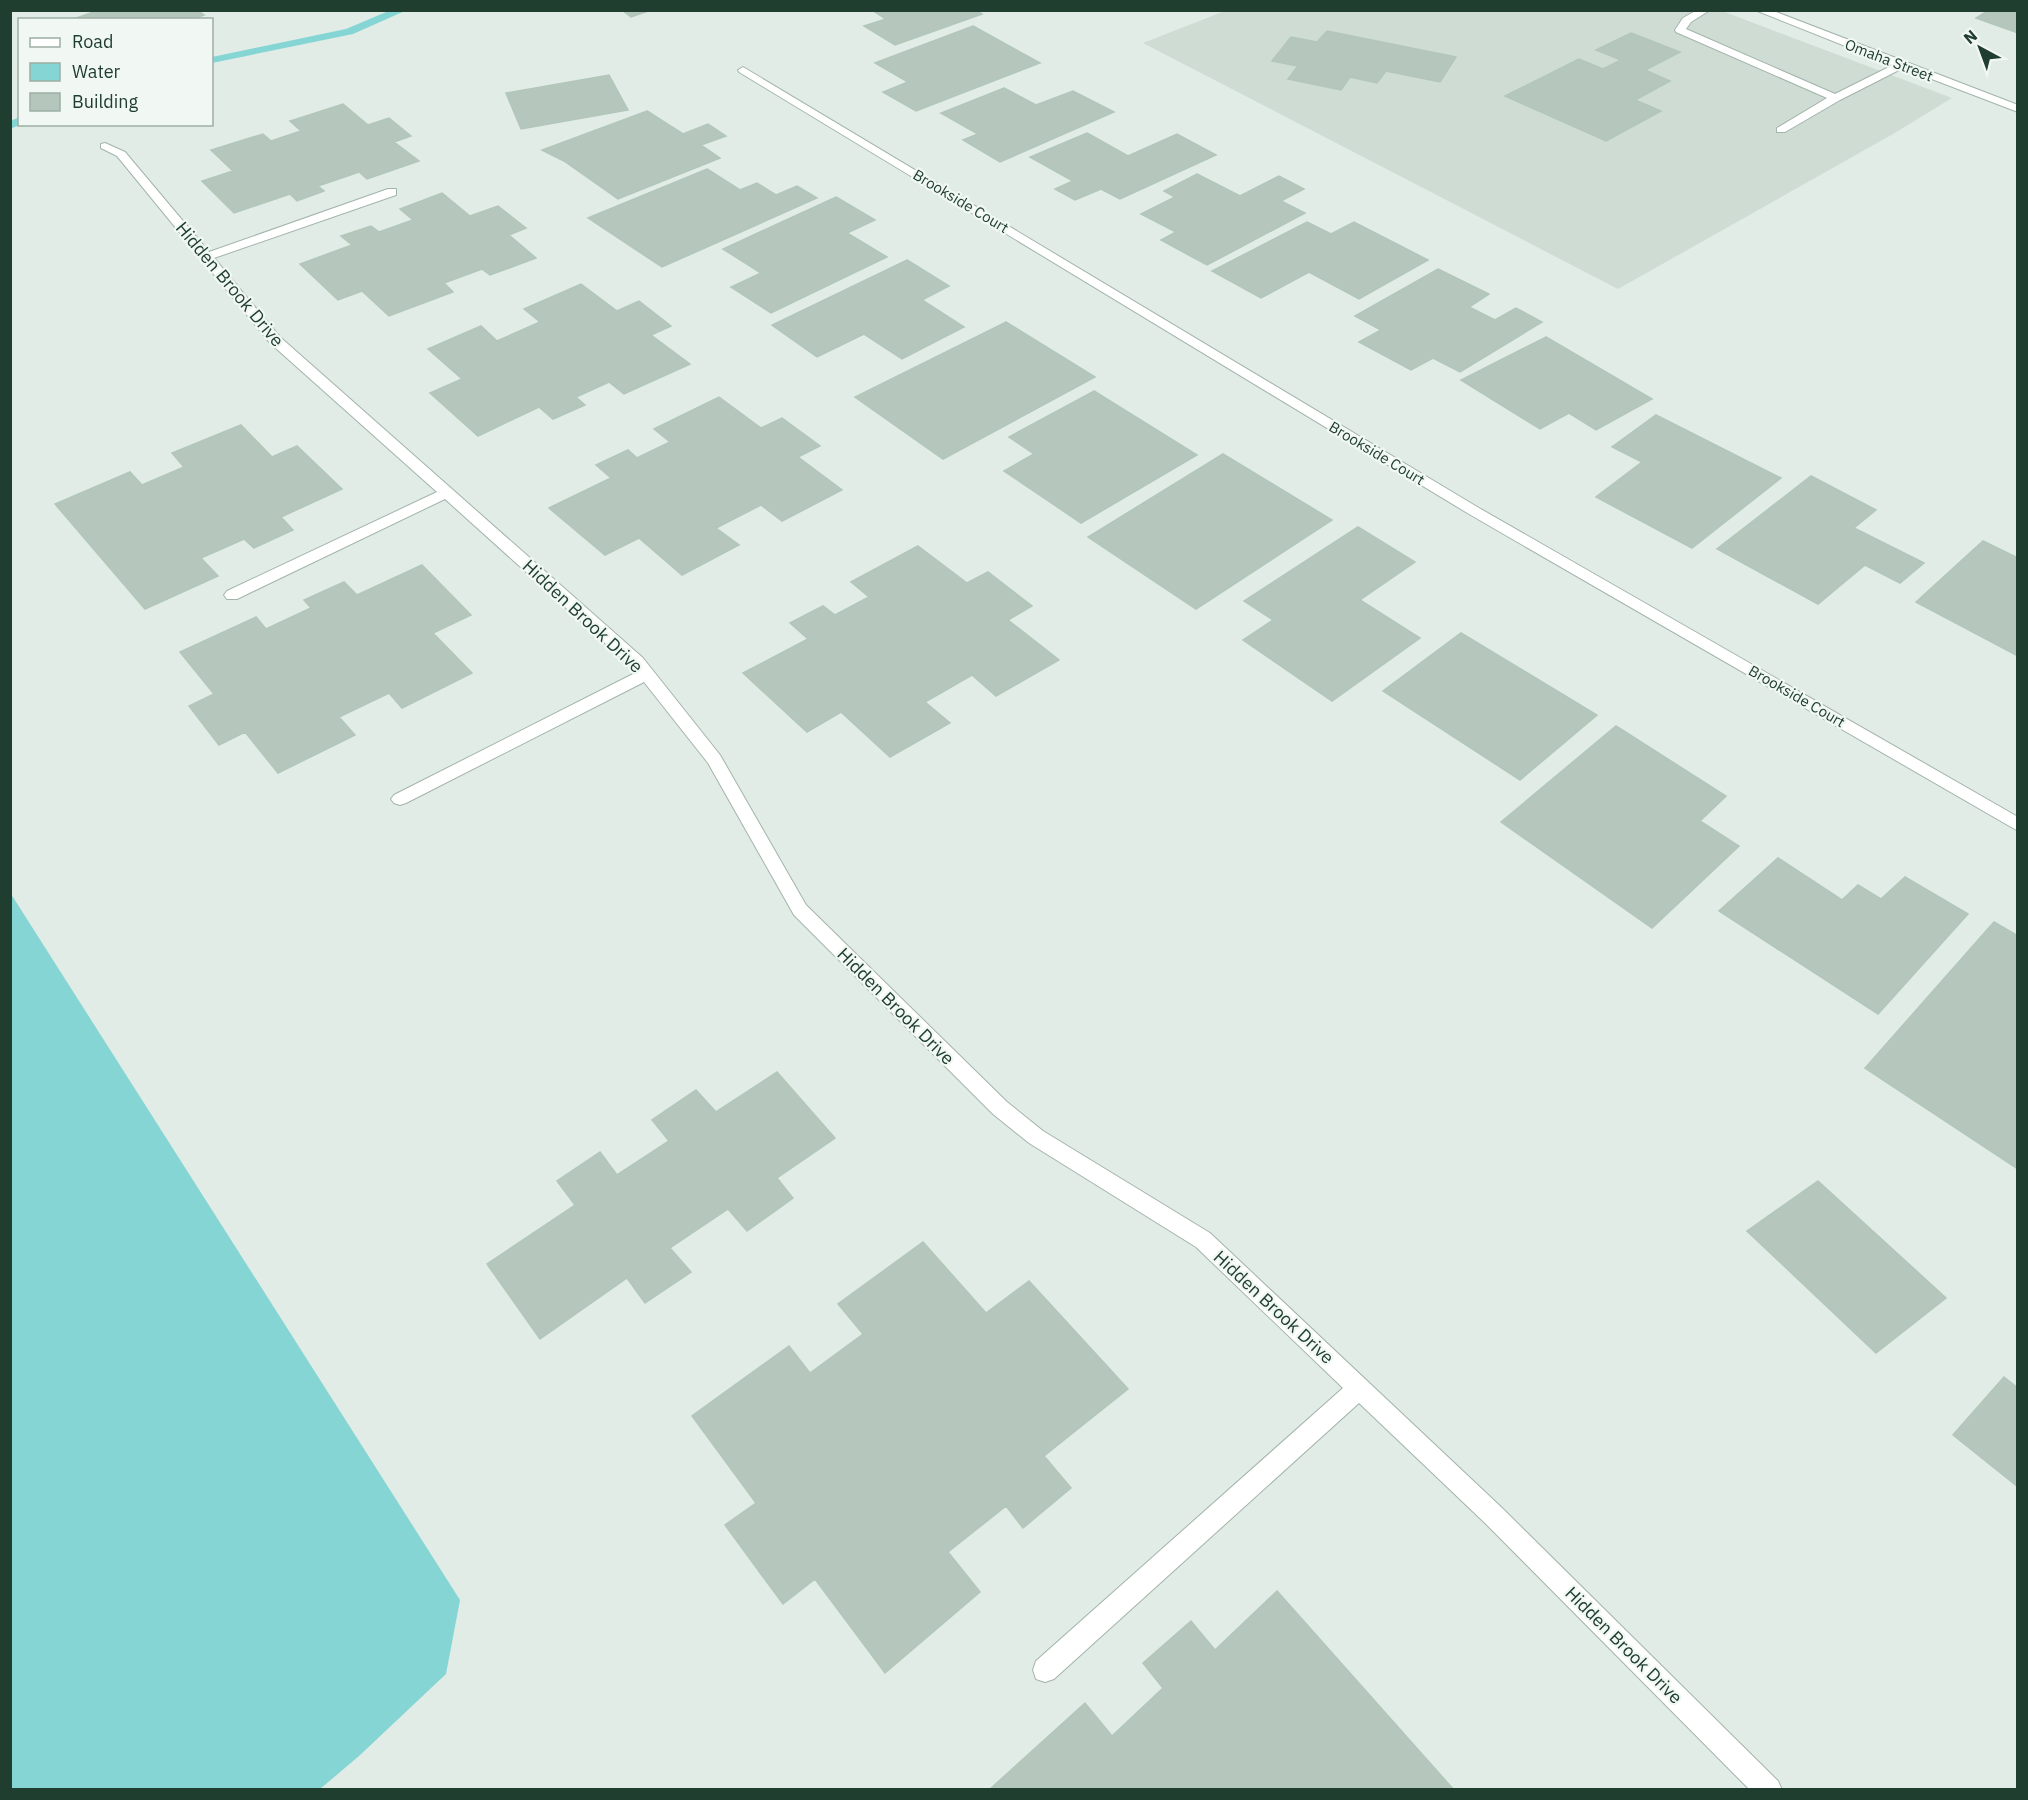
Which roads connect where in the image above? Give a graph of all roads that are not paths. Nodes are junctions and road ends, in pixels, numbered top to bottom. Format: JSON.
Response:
{"nodes":[{"id":1,"x":1705,"y":10,"type":"edge"},
{"id":2,"x":1760,"y":10,"type":"edge"},
{"id":3,"x":1901,"y":65,"type":"junction"},
{"id":4,"x":743,"y":70,"type":"dead end"},
{"id":5,"x":1836,"y":98,"type":"junction"},
{"id":6,"x":2018,"y":109,"type":"edge"},
{"id":7,"x":1781,"y":130,"type":"dead end"},
{"id":8,"x":105,"y":146,"type":"dead end"},
{"id":9,"x":392,"y":192,"type":"dead end"},
{"id":10,"x":206,"y":257,"type":"junction"},
{"id":11,"x":447,"y":493,"type":"junction"},
{"id":12,"x":232,"y":595,"type":"dead end"},
{"id":13,"x":647,"y":674,"type":"junction"},
{"id":14,"x":400,"y":799,"type":"dead end"},
{"id":15,"x":2018,"y":825,"type":"edge"},
{"id":16,"x":1360,"y":1388,"type":"junction"},
{"id":17,"x":1045,"y":1670,"type":"dead end"},
{"id":18,"x":1769,"y":1790,"type":"edge"}],
"edges":[{"from":1,"to":5,"type":"street"},
{"from":2,"to":3,"type":"street","name":"Omaha Street"},
{"from":3,"to":5,"type":"street"},
{"from":3,"to":6,"type":"street","name":"Omaha Street"},
{"from":4,"to":15,"type":"street","name":"Brookside Court"},
{"from":5,"to":7,"type":"street"},
{"from":8,"to":10,"type":"street","name":"Hidden Brook Drive"},
{"from":9,"to":10,"type":"street"},
{"from":10,"to":11,"type":"street","name":"Hidden Brook Drive"},
{"from":11,"to":12,"type":"street"},
{"from":11,"to":13,"type":"street","name":"Hidden Brook Drive"},
{"from":13,"to":14,"type":"street"},
{"from":13,"to":16,"type":"street","name":"Hidden Brook Drive"},
{"from":16,"to":17,"type":"street"},
{"from":16,"to":18,"type":"street","name":"Hidden Brook Drive"}]}
